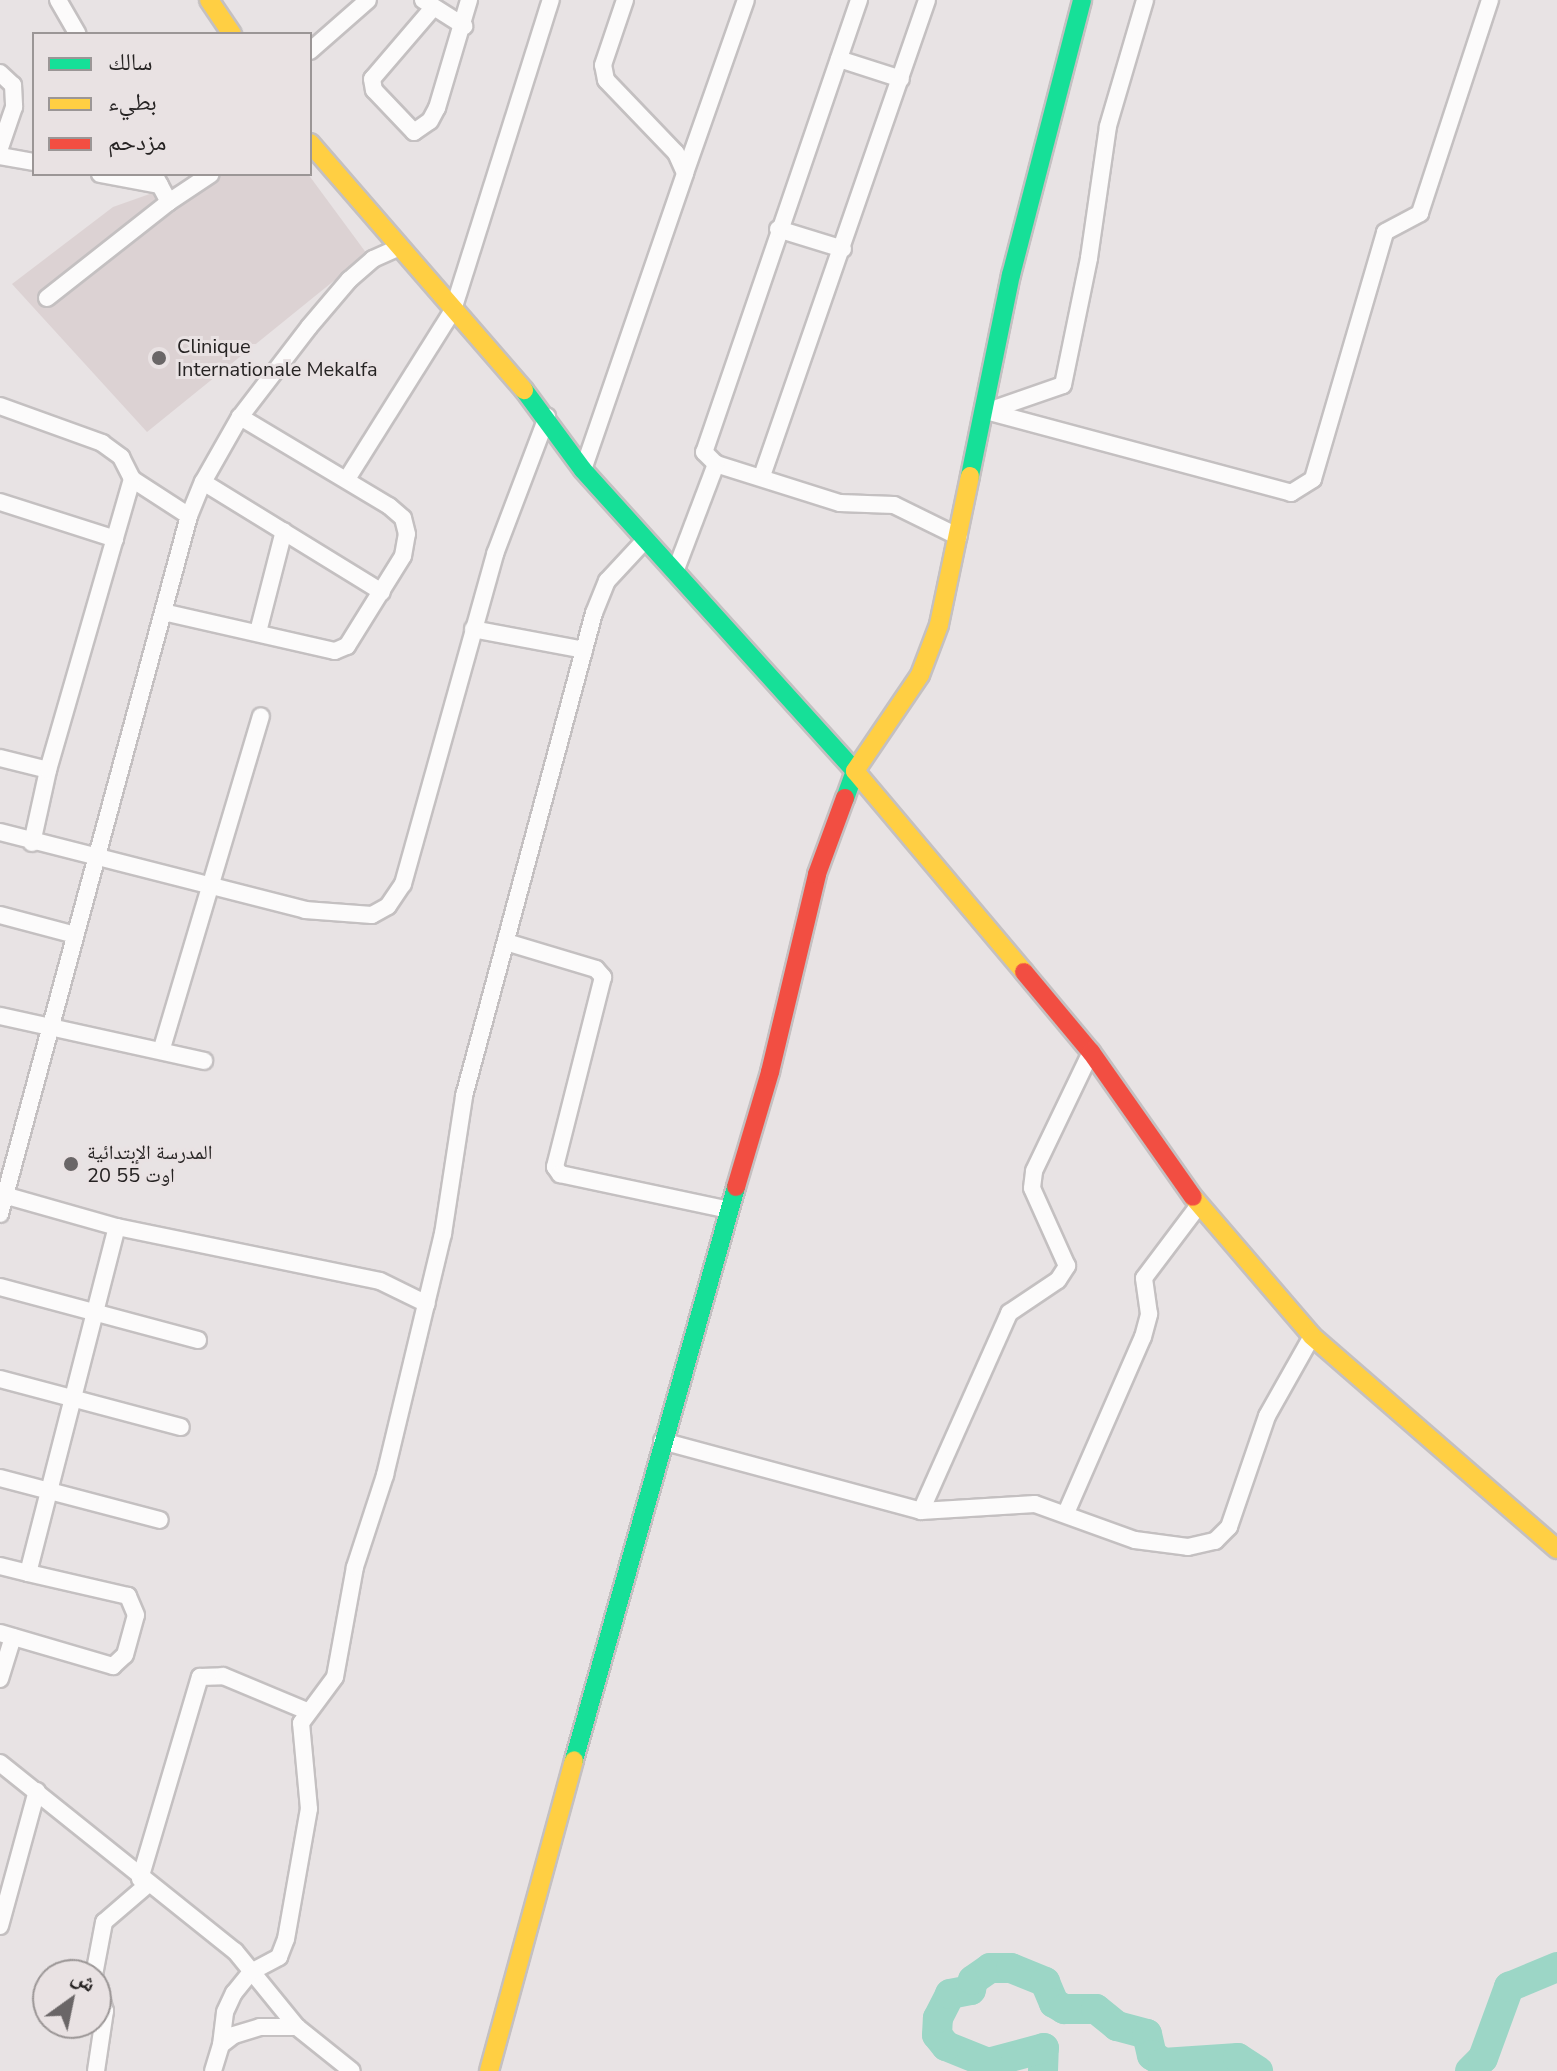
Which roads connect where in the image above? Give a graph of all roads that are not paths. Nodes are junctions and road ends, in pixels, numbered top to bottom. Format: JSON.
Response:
{"nodes":[{"id":1,"x":58,"y":0,"type":"edge"},
{"id":2,"x":209,"y":0,"type":"edge"},
{"id":3,"x":368,"y":0,"type":"edge"},
{"id":4,"x":469,"y":0,"type":"edge"},
{"id":5,"x":551,"y":0,"type":"edge"},
{"id":6,"x":625,"y":0,"type":"edge"},
{"id":7,"x":746,"y":0,"type":"edge"},
{"id":8,"x":859,"y":0,"type":"edge"},
{"id":9,"x":927,"y":0,"type":"edge"},
{"id":10,"x":1082,"y":0,"type":"edge"},
{"id":11,"x":1145,"y":0,"type":"edge"},
{"id":12,"x":1490,"y":0,"type":"edge"},
{"id":13,"x":428,"y":4,"type":"edge"},
{"id":14,"x":464,"y":26,"type":"junction"},
{"id":15,"x":77,"y":32,"type":"edge"},
{"id":16,"x":231,"y":32,"type":"edge"},
{"id":17,"x":312,"y":49,"type":"edge"},
{"id":18,"x":839,"y":59,"type":"junction"},
{"id":19,"x":0,"y":73,"type":"edge"},
{"id":20,"x":901,"y":79,"type":"junction"},
{"id":21,"x":312,"y":145,"type":"edge"},
{"id":22,"x":0,"y":148,"type":"edge"},
{"id":23,"x":0,"y":156,"type":"edge"},
{"id":24,"x":32,"y":162,"type":"edge"},
{"id":25,"x":685,"y":173,"type":"junction"},
{"id":26,"x":123,"y":176,"type":"edge"},
{"id":27,"x":208,"y":176,"type":"edge"},
{"id":28,"x":157,"y":179,"type":"edge"},
{"id":29,"x":169,"y":202,"type":"junction"},
{"id":30,"x":778,"y":229,"type":"junction"},
{"id":31,"x":398,"y":248,"type":"junction"},
{"id":32,"x":843,"y":249,"type":"junction"},
{"id":33,"x":47,"y":298,"type":"dead end"},
{"id":34,"x":453,"y":310,"type":"junction"},
{"id":35,"x":0,"y":406,"type":"edge"},
{"id":36,"x":986,"y":411,"type":"junction"},
{"id":37,"x":240,"y":417,"type":"junction"},
{"id":38,"x":547,"y":417,"type":"junction"},
{"id":39,"x":716,"y":464,"type":"junction"},
{"id":40,"x":583,"y":470,"type":"junction"},
{"id":41,"x":762,"y":476,"type":"junction"},
{"id":42,"x":132,"y":479,"type":"junction"},
{"id":43,"x":347,"y":479,"type":"junction"},
{"id":44,"x":203,"y":482,"type":"junction"},
{"id":45,"x":0,"y":502,"type":"edge"},
{"id":46,"x":189,"y":516,"type":"junction"},
{"id":47,"x":284,"y":531,"type":"junction"},
{"id":48,"x":959,"y":537,"type":"junction"},
{"id":49,"x":115,"y":539,"type":"junction"},
{"id":50,"x":646,"y":539,"type":"junction"},
{"id":51,"x":675,"y":572,"type":"junction"},
{"id":52,"x":382,"y":592,"type":"junction"},
{"id":53,"x":163,"y":612,"type":"junction"},
{"id":54,"x":473,"y":629,"type":"junction"},
{"id":55,"x":258,"y":632,"type":"junction"},
{"id":56,"x":584,"y":650,"type":"junction"},
{"id":57,"x":261,"y":716,"type":"dead end"},
{"id":58,"x":0,"y":758,"type":"edge"},
{"id":59,"x":48,"y":770,"type":"junction"},
{"id":60,"x":855,"y":771,"type":"junction"},
{"id":61,"x":0,"y":832,"type":"edge"},
{"id":62,"x":32,"y":843,"type":"junction"},
{"id":63,"x":97,"y":861,"type":"junction"},
{"id":64,"x":209,"y":889,"type":"junction"},
{"id":65,"x":0,"y":915,"type":"edge"},
{"id":66,"x":75,"y":935,"type":"junction"},
{"id":67,"x":506,"y":942,"type":"junction"},
{"id":68,"x":0,"y":1016,"type":"edge"},
{"id":69,"x":48,"y":1027,"type":"junction"},
{"id":70,"x":162,"y":1048,"type":"junction"},
{"id":71,"x":1091,"y":1052,"type":"junction"},
{"id":72,"x":204,"y":1061,"type":"dead end"},
{"id":73,"x":2,"y":1195,"type":"edge"},
{"id":74,"x":1199,"y":1205,"type":"junction"},
{"id":75,"x":729,"y":1210,"type":"junction"},
{"id":76,"x":0,"y":1214,"type":"edge"},
{"id":77,"x":117,"y":1227,"type":"junction"},
{"id":78,"x":0,"y":1287,"type":"edge"},
{"id":79,"x":427,"y":1304,"type":"junction"},
{"id":80,"x":94,"y":1314,"type":"junction"},
{"id":81,"x":1312,"y":1336,"type":"junction"},
{"id":82,"x":198,"y":1340,"type":"dead end"},
{"id":83,"x":0,"y":1379,"type":"edge"},
{"id":84,"x":75,"y":1398,"type":"junction"},
{"id":85,"x":181,"y":1427,"type":"dead end"},
{"id":86,"x":662,"y":1441,"type":"junction"},
{"id":87,"x":0,"y":1478,"type":"edge"},
{"id":88,"x":49,"y":1490,"type":"junction"},
{"id":89,"x":921,"y":1511,"type":"junction"},
{"id":90,"x":1066,"y":1513,"type":"junction"},
{"id":91,"x":160,"y":1520,"type":"dead end"},
{"id":92,"x":1557,"y":1549,"type":"edge"},
{"id":93,"x":0,"y":1566,"type":"edge"},
{"id":94,"x":28,"y":1573,"type":"junction"},
{"id":95,"x":6,"y":1635,"type":"edge"},
{"id":96,"x":0,"y":1679,"type":"edge"},
{"id":97,"x":307,"y":1711,"type":"junction"},
{"id":98,"x":0,"y":1763,"type":"edge"},
{"id":99,"x":37,"y":1791,"type":"junction"},
{"id":100,"x":143,"y":1882,"type":"junction"},
{"id":101,"x":0,"y":1926,"type":"edge"},
{"id":102,"x":97,"y":1959,"type":"edge"},
{"id":103,"x":251,"y":1972,"type":"junction"},
{"id":104,"x":297,"y":2027,"type":"junction"},
{"id":105,"x":101,"y":2039,"type":"edge"},
{"id":106,"x":221,"y":2045,"type":"junction"},
{"id":107,"x":96,"y":2071,"type":"edge"},
{"id":108,"x":213,"y":2071,"type":"edge"},
{"id":109,"x":352,"y":2071,"type":"edge"},
{"id":110,"x":489,"y":2071,"type":"edge"}],
"edges":[{"from":1,"to":15,"type":"street"},
{"from":2,"to":16,"type":"street"},
{"from":3,"to":17,"type":"street"},
{"from":4,"to":14,"type":"street"},
{"from":5,"to":34,"type":"street"},
{"from":6,"to":25,"type":"street"},
{"from":7,"to":25,"type":"street"},
{"from":8,"to":18,"type":"street"},
{"from":9,"to":20,"type":"street"},
{"from":10,"to":36,"type":"street"},
{"from":11,"to":36,"type":"street"},
{"from":12,"to":36,"type":"street"},
{"from":13,"to":14,"type":"street"},
{"from":13,"to":14,"type":"street"},
{"from":18,"to":20,"type":"street"},
{"from":18,"to":30,"type":"street"},
{"from":19,"to":22,"type":"street"},
{"from":20,"to":32,"type":"street"},
{"from":21,"to":31,"type":"street"},
{"from":23,"to":24,"type":"street"},
{"from":25,"to":40,"type":"street"},
{"from":26,"to":28,"type":"street"},
{"from":27,"to":29,"type":"street"},
{"from":28,"to":29,"type":"street"},
{"from":29,"to":33,"type":"street"},
{"from":30,"to":32,"type":"street"},
{"from":30,"to":39,"type":"street"},
{"from":31,"to":34,"type":"street"},
{"from":31,"to":37,"type":"street"},
{"from":32,"to":41,"type":"street"},
{"from":34,"to":38,"type":"street"},
{"from":34,"to":43,"type":"street"},
{"from":35,"to":42,"type":"street"},
{"from":36,"to":48,"type":"street"},
{"from":37,"to":43,"type":"street"},
{"from":37,"to":44,"type":"street"},
{"from":38,"to":40,"type":"street"},
{"from":38,"to":54,"type":"street"},
{"from":39,"to":41,"type":"street"},
{"from":39,"to":51,"type":"street"},
{"from":40,"to":50,"type":"street"},
{"from":41,"to":48,"type":"street"},
{"from":42,"to":46,"type":"street"},
{"from":42,"to":49,"type":"street"},
{"from":43,"to":52,"type":"street"},
{"from":44,"to":46,"type":"street"},
{"from":44,"to":47,"type":"street"},
{"from":45,"to":49,"type":"street"},
{"from":46,"to":53,"type":"street"},
{"from":47,"to":52,"type":"street"},
{"from":47,"to":55,"type":"street"},
{"from":48,"to":60,"type":"street"},
{"from":49,"to":59,"type":"street"},
{"from":50,"to":51,"type":"street"},
{"from":50,"to":56,"type":"street"},
{"from":51,"to":60,"type":"street"},
{"from":52,"to":55,"type":"street"},
{"from":53,"to":55,"type":"street"},
{"from":53,"to":63,"type":"street"},
{"from":54,"to":56,"type":"street"},
{"from":54,"to":64,"type":"street"},
{"from":56,"to":67,"type":"street"},
{"from":57,"to":64,"type":"street"},
{"from":58,"to":59,"type":"street"},
{"from":59,"to":62,"type":"street"},
{"from":60,"to":71,"type":"street"},
{"from":60,"to":75,"type":"street"},
{"from":61,"to":62,"type":"street"},
{"from":62,"to":63,"type":"street"},
{"from":63,"to":64,"type":"street"},
{"from":63,"to":66,"type":"street"},
{"from":64,"to":70,"type":"street"},
{"from":65,"to":66,"type":"street"},
{"from":66,"to":69,"type":"street"},
{"from":67,"to":75,"type":"street"},
{"from":67,"to":79,"type":"street"},
{"from":68,"to":69,"type":"street"},
{"from":69,"to":70,"type":"street"},
{"from":69,"to":73,"type":"street"},
{"from":70,"to":72,"type":"street"},
{"from":71,"to":74,"type":"street"},
{"from":71,"to":89,"type":"street"},
{"from":73,"to":76,"type":"street"},
{"from":73,"to":77,"type":"street"},
{"from":74,"to":81,"type":"street"},
{"from":74,"to":90,"type":"street"},
{"from":75,"to":86,"type":"street"},
{"from":77,"to":79,"type":"street"},
{"from":77,"to":80,"type":"street"},
{"from":78,"to":80,"type":"street"},
{"from":79,"to":97,"type":"street"},
{"from":80,"to":82,"type":"street"},
{"from":80,"to":84,"type":"street"},
{"from":81,"to":90,"type":"street"},
{"from":81,"to":92,"type":"street"},
{"from":83,"to":84,"type":"street"},
{"from":84,"to":85,"type":"street"},
{"from":84,"to":88,"type":"street"},
{"from":86,"to":89,"type":"street"},
{"from":86,"to":110,"type":"street"},
{"from":87,"to":88,"type":"street"},
{"from":88,"to":91,"type":"street"},
{"from":88,"to":94,"type":"street"},
{"from":89,"to":90,"type":"street"},
{"from":93,"to":94,"type":"street"},
{"from":94,"to":95,"type":"street"},
{"from":95,"to":96,"type":"street"},
{"from":97,"to":100,"type":"street"},
{"from":97,"to":103,"type":"street"},
{"from":98,"to":99,"type":"street"},
{"from":99,"to":100,"type":"street"},
{"from":99,"to":101,"type":"street"},
{"from":100,"to":102,"type":"street"},
{"from":100,"to":103,"type":"street"},
{"from":103,"to":104,"type":"street"},
{"from":103,"to":106,"type":"street"},
{"from":104,"to":106,"type":"street"},
{"from":104,"to":109,"type":"street"},
{"from":105,"to":107,"type":"street"},
{"from":106,"to":108,"type":"street"}]}
